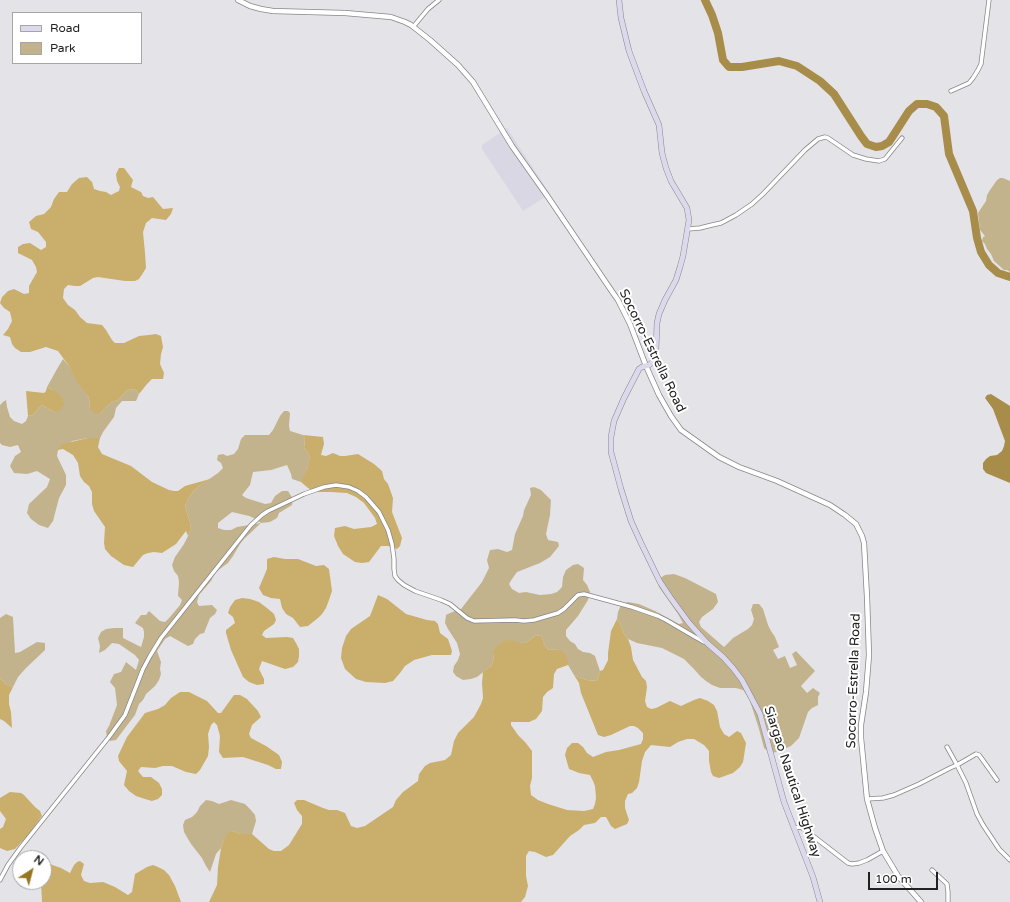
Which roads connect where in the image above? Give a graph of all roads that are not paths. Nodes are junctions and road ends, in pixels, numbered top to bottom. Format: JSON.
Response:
{"nodes":[{"id":1,"x":238,"y":0,"type":"edge"},
{"id":2,"x":439,"y":0,"type":"edge"},
{"id":3,"x":619,"y":0,"type":"edge"},
{"id":4,"x":989,"y":0,"type":"edge"},
{"id":5,"x":413,"y":27,"type":"junction"},
{"id":6,"x":951,"y":91,"type":"dead end"},
{"id":7,"x":902,"y":138,"type":"dead end"},
{"id":8,"x":688,"y":229,"type":"junction"},
{"id":9,"x":646,"y":366,"type":"junction"},
{"id":10,"x":707,"y":643,"type":"junction"},
{"id":11,"x":947,"y":747,"type":"dead end"},
{"id":12,"x":957,"y":765,"type":"junction"},
{"id":13,"x":997,"y":780,"type":"dead end"},
{"id":14,"x":868,"y":799,"type":"junction"},
{"id":15,"x":794,"y":828,"type":"junction"},
{"id":16,"x":883,"y":851,"type":"junction"},
{"id":17,"x":1010,"y":860,"type":"edge"},
{"id":18,"x":932,"y":870,"type":"dead end"},
{"id":19,"x":0,"y":880,"type":"edge"},
{"id":20,"x":820,"y":902,"type":"edge"},
{"id":21,"x":921,"y":902,"type":"edge"},
{"id":22,"x":948,"y":902,"type":"edge"}],
"edges":[{"from":1,"to":5,"type":"street","name":"Socorro-Estrella Road"},
{"from":2,"to":5,"type":"street"},
{"from":3,"to":8,"type":"main road","name":"Siargao Nautical Highway"},
{"from":4,"to":6,"type":"street"},
{"from":5,"to":9,"type":"street","name":"Socorro-Estrella Road"},
{"from":7,"to":8,"type":"street"},
{"from":8,"to":9,"type":"main road","name":"Siargao Nautical Highway"},
{"from":9,"to":10,"type":"main road","name":"Siargao Nautical Highway"},
{"from":9,"to":14,"type":"street","name":"Socorro-Estrella Road"},
{"from":10,"to":15,"type":"main road","name":"Siargao Nautical Highway"},
{"from":10,"to":19,"type":"street"},
{"from":11,"to":12,"type":"street"},
{"from":12,"to":13,"type":"street"},
{"from":12,"to":14,"type":"street"},
{"from":12,"to":17,"type":"street"},
{"from":14,"to":16,"type":"street","name":"Socorro-Estrella Road"},
{"from":15,"to":16,"type":"street"},
{"from":15,"to":20,"type":"main road","name":"Siargao Nautical Highway"},
{"from":16,"to":21,"type":"street","name":"Socorro-Estrella Road"},
{"from":18,"to":22,"type":"street"}]}
